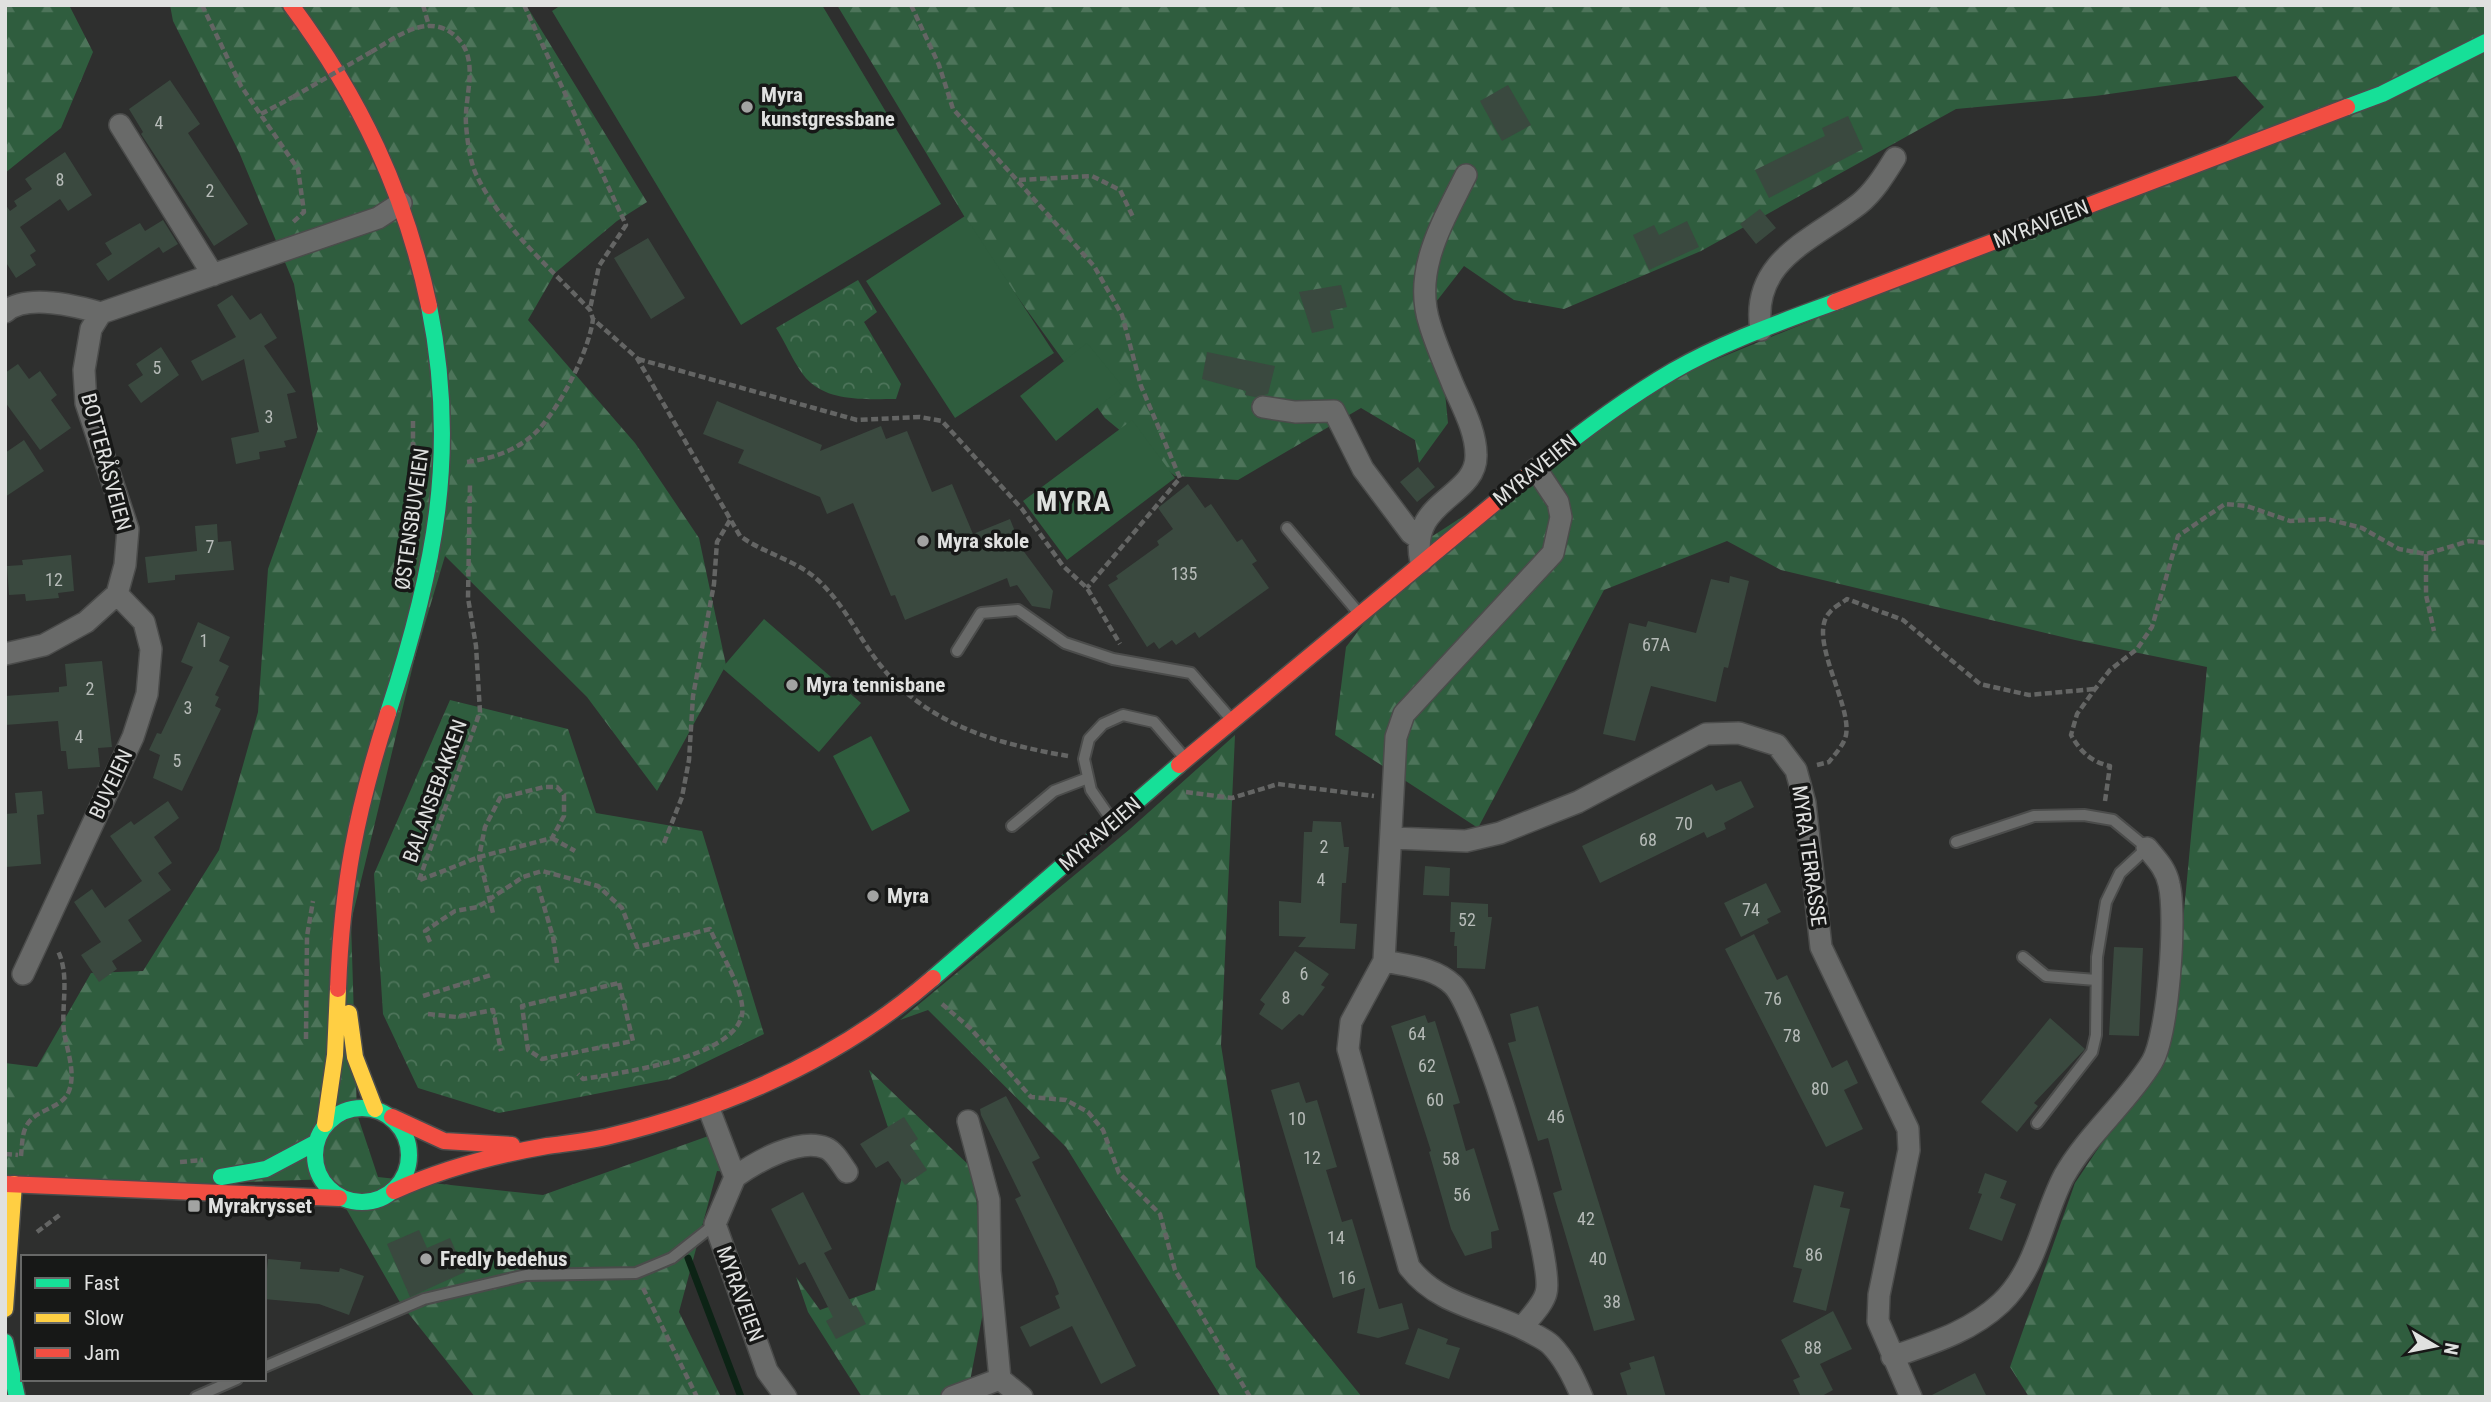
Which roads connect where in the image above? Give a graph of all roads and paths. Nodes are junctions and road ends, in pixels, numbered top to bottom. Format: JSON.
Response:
{"nodes":[{"id":1,"x":202,"y":5,"type":"edge"},
{"id":2,"x":291,"y":5,"type":"edge"},
{"id":3,"x":423,"y":5,"type":"edge"},
{"id":4,"x":524,"y":5,"type":"edge"},
{"id":5,"x":911,"y":5,"type":"edge"},
{"id":6,"x":429,"y":26,"type":"junction"},
{"id":7,"x":2486,"y":42,"type":"edge"},
{"id":8,"x":310,"y":78,"type":"dead end"},
{"id":9,"x":317,"y":89,"type":"dead end"},
{"id":10,"x":261,"y":114,"type":"junction"},
{"id":11,"x":120,"y":125,"type":"dead end"},
{"id":12,"x":1895,"y":158,"type":"dead end"},
{"id":13,"x":1466,"y":175,"type":"dead end"},
{"id":14,"x":1018,"y":180,"type":"junction"},
{"id":15,"x":401,"y":203,"type":"junction"},
{"id":16,"x":1134,"y":219,"type":"dead end"},
{"id":17,"x":284,"y":230,"type":"dead end"},
{"id":18,"x":213,"y":275,"type":"junction"},
{"id":19,"x":590,"y":310,"type":"junction"},
{"id":20,"x":5,"y":312,"type":"edge"},
{"id":21,"x":101,"y":313,"type":"junction"},
{"id":22,"x":593,"y":319,"type":"junction"},
{"id":23,"x":1761,"y":330,"type":"junction"},
{"id":24,"x":637,"y":358,"type":"junction"},
{"id":25,"x":1263,"y":407,"type":"dead end"},
{"id":26,"x":412,"y":415,"type":"dead end"},
{"id":27,"x":1536,"y":469,"type":"junction"},
{"id":28,"x":730,"y":520,"type":"junction"},
{"id":29,"x":1287,"y":528,"type":"dead end"},
{"id":30,"x":406,"y":530,"type":"dead end"},
{"id":31,"x":1418,"y":538,"type":"junction"},
{"id":32,"x":2486,"y":544,"type":"edge"},
{"id":33,"x":2426,"y":554,"type":"junction"},
{"id":34,"x":1421,"y":562,"type":"junction"},
{"id":35,"x":1087,"y":588,"type":"junction"},
{"id":36,"x":117,"y":594,"type":"junction"},
{"id":37,"x":1359,"y":613,"type":"junction"},
{"id":38,"x":2434,"y":631,"type":"dead end"},
{"id":39,"x":957,"y":651,"type":"dead end"},
{"id":40,"x":5,"y":654,"type":"edge"},
{"id":41,"x":1130,"y":662,"type":"junction"},
{"id":42,"x":2095,"y":689,"type":"junction"},
{"id":43,"x":1232,"y":720,"type":"junction"},
{"id":44,"x":1186,"y":759,"type":"junction"},
{"id":45,"x":1084,"y":760,"type":"junction"},
{"id":46,"x":1796,"y":770,"type":"junction"},
{"id":47,"x":1088,"y":778,"type":"junction"},
{"id":48,"x":1189,"y":792,"type":"dead end"},
{"id":49,"x":1377,"y":796,"type":"dead end"},
{"id":50,"x":2103,"y":816,"type":"junction"},
{"id":51,"x":1114,"y":824,"type":"junction"},
{"id":52,"x":1012,"y":826,"type":"dead end"},
{"id":53,"x":552,"y":838,"type":"junction"},
{"id":54,"x":1393,"y":838,"type":"junction"},
{"id":55,"x":1956,"y":842,"type":"dead end"},
{"id":56,"x":664,"y":843,"type":"dead end"},
{"id":57,"x":2147,"y":848,"type":"junction"},
{"id":58,"x":575,"y":851,"type":"dead end"},
{"id":59,"x":478,"y":857,"type":"junction"},
{"id":60,"x":538,"y":886,"type":"dead end"},
{"id":61,"x":316,"y":888,"type":"dead end"},
{"id":62,"x":491,"y":897,"type":"junction"},
{"id":63,"x":494,"y":913,"type":"dead end"},
{"id":64,"x":41,"y":934,"type":"junction"},
{"id":65,"x":341,"y":936,"type":"junction"},
{"id":66,"x":430,"y":942,"type":"dead end"},
{"id":67,"x":2023,"y":957,"type":"dead end"},
{"id":68,"x":1384,"y":961,"type":"junction"},
{"id":69,"x":557,"y":964,"type":"dead end"},
{"id":70,"x":23,"y":974,"type":"dead end"},
{"id":71,"x":491,"y":975,"type":"dead end"},
{"id":72,"x":2096,"y":980,"type":"junction"},
{"id":73,"x":619,"y":983,"type":"joint"},
{"id":74,"x":923,"y":987,"type":"junction"},
{"id":75,"x":424,"y":996,"type":"dead end"},
{"id":76,"x":428,"y":1014,"type":"dead end"},
{"id":77,"x":306,"y":1041,"type":"dead end"},
{"id":78,"x":501,"y":1051,"type":"dead end"},
{"id":79,"x":578,"y":1074,"type":"dead end"},
{"id":80,"x":375,"y":1109,"type":"junction"},
{"id":81,"x":709,"y":1109,"type":"junction"},
{"id":82,"x":392,"y":1117,"type":"junction"},
{"id":83,"x":968,"y":1121,"type":"dead end"},
{"id":84,"x":2037,"y":1123,"type":"dead end"},
{"id":85,"x":326,"y":1124,"type":"junction"},
{"id":86,"x":316,"y":1143,"type":"junction"},
{"id":87,"x":544,"y":1147,"type":"junction"},
{"id":88,"x":5,"y":1154,"type":"edge"},
{"id":89,"x":21,"y":1156,"type":"junction"},
{"id":90,"x":34,"y":1157,"type":"dead end"},
{"id":91,"x":211,"y":1160,"type":"dead end"},
{"id":92,"x":171,"y":1163,"type":"dead end"},
{"id":93,"x":847,"y":1172,"type":"dead end"},
{"id":94,"x":735,"y":1177,"type":"junction"},
{"id":95,"x":10,"y":1184,"type":"edge"},
{"id":96,"x":394,"y":1191,"type":"junction"},
{"id":97,"x":138,"y":1192,"type":"junction"},
{"id":98,"x":340,"y":1198,"type":"junction"},
{"id":99,"x":64,"y":1212,"type":"dead end"},
{"id":100,"x":715,"y":1224,"type":"junction"},
{"id":101,"x":10,"y":1241,"type":"junction"},
{"id":102,"x":636,"y":1273,"type":"junction"},
{"id":103,"x":5,"y":1309,"type":"edge"},
{"id":104,"x":1522,"y":1328,"type":"junction"},
{"id":105,"x":5,"y":1342,"type":"edge"},
{"id":106,"x":1892,"y":1357,"type":"junction"},
{"id":107,"x":266,"y":1366,"type":"edge"},
{"id":108,"x":1000,"y":1379,"type":"junction"},
{"id":109,"x":232,"y":1381,"type":"edge"},
{"id":110,"x":17,"y":1397,"type":"edge"},
{"id":111,"x":196,"y":1397,"type":"edge"},
{"id":112,"x":697,"y":1397,"type":"edge"},
{"id":113,"x":786,"y":1397,"type":"edge"},
{"id":114,"x":952,"y":1397,"type":"edge"},
{"id":115,"x":1022,"y":1397,"type":"edge"},
{"id":116,"x":1250,"y":1397,"type":"edge"},
{"id":117,"x":1582,"y":1397,"type":"edge"},
{"id":118,"x":1911,"y":1397,"type":"edge"}],
"edges":[{"from":1,"to":10,"type":"path"},
{"from":2,"to":15,"type":"main road","name":"ØSTENSBUVEIEN"},
{"from":3,"to":6,"type":"path"},
{"from":4,"to":19,"type":"path"},
{"from":5,"to":14,"type":"path"},
{"from":6,"to":10,"type":"path","bridge":true},
{"from":6,"to":19,"type":"path"},
{"from":7,"to":23,"type":"main road","name":"MYRAVEIEN"},
{"from":8,"to":9,"type":"path"},
{"from":10,"to":17,"type":"path"},
{"from":11,"to":18,"type":"street"},
{"from":12,"to":23,"type":"street"},
{"from":13,"to":31,"type":"street"},
{"from":14,"to":16,"type":"path"},
{"from":14,"to":35,"type":"path"},
{"from":15,"to":18,"type":"street"},
{"from":15,"to":65,"type":"main road","name":"ØSTENSBUVEIEN"},
{"from":18,"to":21,"type":"street"},
{"from":19,"to":22,"type":"path"},
{"from":20,"to":21,"type":"street"},
{"from":21,"to":36,"type":"street","name":"BOTTERÅSVEIEN"},
{"from":22,"to":24,"type":"path"},
{"from":22,"to":59,"type":"path","name":"BALANSEBAKKEN"},
{"from":23,"to":27,"type":"main road","name":"MYRAVEIEN"},
{"from":24,"to":28,"type":"path"},
{"from":24,"to":35,"type":"path"},
{"from":25,"to":31,"type":"street"},
{"from":26,"to":30,"type":"path"},
{"from":27,"to":34,"type":"main road","name":"MYRAVEIEN"},
{"from":27,"to":54,"type":"street"},
{"from":28,"to":45,"type":"path"},
{"from":28,"to":56,"type":"path"},
{"from":29,"to":37,"type":"lane"},
{"from":31,"to":34,"type":"street"},
{"from":32,"to":33,"type":"path"},
{"from":33,"to":38,"type":"path"},
{"from":33,"to":42,"type":"path"},
{"from":34,"to":37,"type":"main road","name":"MYRAVEIEN"},
{"from":35,"to":41,"type":"path"},
{"from":36,"to":40,"type":"street"},
{"from":36,"to":64,"type":"street","name":"BUVEIEN"},
{"from":37,"to":43,"type":"main road","name":"MYRAVEIEN"},
{"from":39,"to":41,"type":"lane"},
{"from":41,"to":43,"type":"lane"},
{"from":42,"to":46,"type":"path"},
{"from":42,"to":50,"type":"path"},
{"from":43,"to":44,"type":"main road","name":"MYRAVEIEN"},
{"from":44,"to":45,"type":"lane"},
{"from":44,"to":51,"type":"main road","name":"MYRAVEIEN"},
{"from":45,"to":47,"type":"lane"},
{"from":46,"to":54,"type":"street","name":"MYRA TERRASSE"},
{"from":46,"to":106,"type":"street","name":"MYRA TERRASSE"},
{"from":47,"to":51,"type":"lane"},
{"from":47,"to":52,"type":"lane"},
{"from":48,"to":49,"type":"path"},
{"from":50,"to":55,"type":"lane"},
{"from":50,"to":57,"type":"lane"},
{"from":51,"to":74,"type":"main road","name":"MYRAVEIEN"},
{"from":53,"to":58,"type":"path"},
{"from":53,"to":59,"type":"path"},
{"from":53,"to":59,"type":"path"},
{"from":54,"to":68,"type":"street"},
{"from":57,"to":72,"type":"lane"},
{"from":57,"to":106,"type":"street"},
{"from":59,"to":62,"type":"path"},
{"from":60,"to":69,"type":"path"},
{"from":61,"to":77,"type":"path"},
{"from":62,"to":63,"type":"path"},
{"from":62,"to":66,"type":"path"},
{"from":62,"to":79,"type":"path"},
{"from":64,"to":70,"type":"street","name":"BUVEIEN"},
{"from":64,"to":89,"type":"path"},
{"from":65,"to":80,"type":"main road","name":"ØSTENSBUVEIEN"},
{"from":65,"to":85,"type":"main road","name":"ØSTENSBUVEIEN"},
{"from":67,"to":72,"type":"lane"},
{"from":68,"to":104,"type":"street"},
{"from":68,"to":104,"type":"street"},
{"from":71,"to":75,"type":"path"},
{"from":72,"to":84,"type":"lane"},
{"from":73,"to":73,"type":"path"},
{"from":74,"to":81,"type":"main road","name":"MYRAVEIEN"},
{"from":74,"to":116,"type":"path"},
{"from":76,"to":78,"type":"path"},
{"from":80,"to":82,"type":"main road"},
{"from":80,"to":85,"type":"main road"},
{"from":81,"to":87,"type":"main road","name":"MYRAVEIEN"},
{"from":81,"to":94,"type":"street"},
{"from":82,"to":87,"type":"main road","name":"MYRAVEIEN"},
{"from":82,"to":96,"type":"main road"},
{"from":83,"to":108,"type":"street"},
{"from":85,"to":86,"type":"main road"},
{"from":86,"to":97,"type":"main road"},
{"from":86,"to":98,"type":"main road"},
{"from":87,"to":96,"type":"main road","name":"MYRAVEIEN"},
{"from":88,"to":89,"type":"path"},
{"from":89,"to":90,"type":"path"},
{"from":91,"to":92,"type":"path"},
{"from":93,"to":94,"type":"street"},
{"from":94,"to":100,"type":"street","name":"MYRAVEIEN"},
{"from":95,"to":97,"type":"main road"},
{"from":95,"to":101,"type":"main road"},
{"from":96,"to":98,"type":"main road"},
{"from":97,"to":98,"type":"main road"},
{"from":99,"to":101,"type":"path"},
{"from":100,"to":102,"type":"lane"},
{"from":100,"to":113,"type":"street","name":"MYRAVEIEN"},
{"from":101,"to":103,"type":"main road"},
{"from":102,"to":107,"type":"lane"},
{"from":102,"to":112,"type":"path"},
{"from":104,"to":117,"type":"street"},
{"from":105,"to":110,"type":"main road"},
{"from":106,"to":118,"type":"street","name":"MYRA TERRASSE"},
{"from":108,"to":114,"type":"street"},
{"from":108,"to":115,"type":"street"},
{"from":109,"to":111,"type":"lane"}]}
